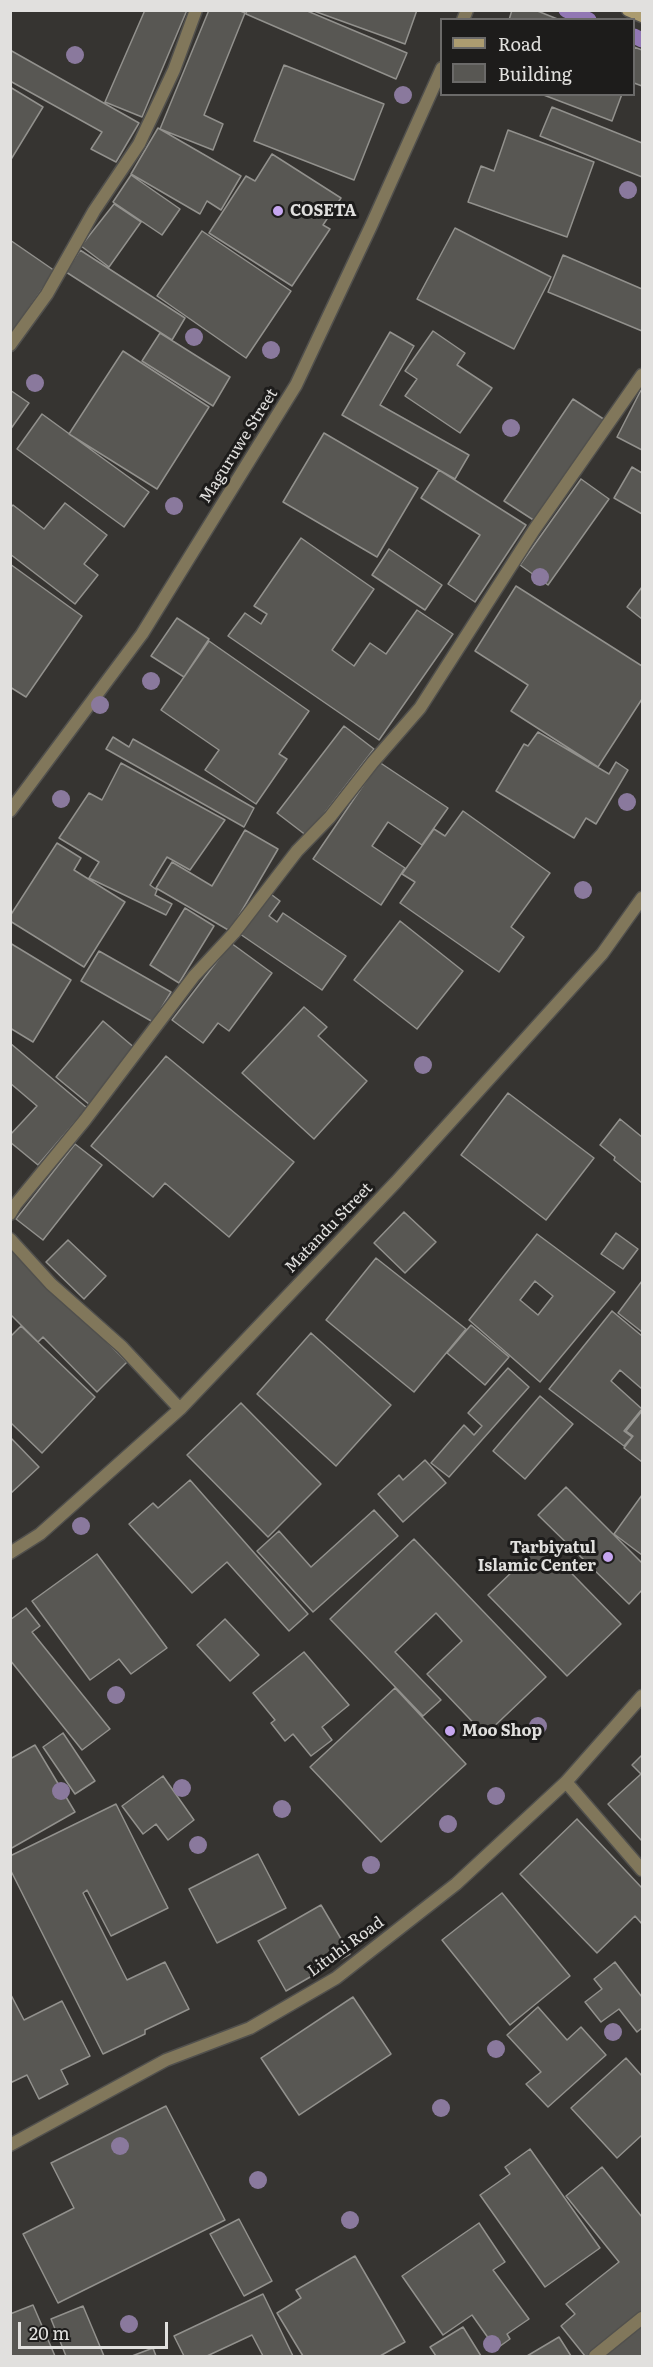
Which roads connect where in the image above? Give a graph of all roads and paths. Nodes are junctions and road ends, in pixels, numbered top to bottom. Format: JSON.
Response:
{"nodes":[{"id":1,"x":196,"y":10,"type":"edge"},
{"id":2,"x":628,"y":10,"type":"edge"},
{"id":3,"x":642,"y":16,"type":"edge"},
{"id":4,"x":440,"y":70,"type":"edge"},
{"id":5,"x":10,"y":345,"type":"edge"},
{"id":6,"x":642,"y":375,"type":"edge"},
{"id":7,"x":10,"y":811,"type":"edge"},
{"id":8,"x":642,"y":898,"type":"edge"},
{"id":9,"x":10,"y":1214,"type":"edge"},
{"id":10,"x":10,"y":1239,"type":"edge"},
{"id":11,"x":180,"y":1409,"type":"junction"},
{"id":12,"x":10,"y":1553,"type":"edge"},
{"id":13,"x":642,"y":1696,"type":"edge"},
{"id":14,"x":566,"y":1782,"type":"junction"},
{"id":15,"x":642,"y":1870,"type":"edge"},
{"id":16,"x":10,"y":2145,"type":"edge"},
{"id":17,"x":642,"y":2318,"type":"edge"},
{"id":18,"x":595,"y":2356,"type":"edge"}],
"edges":[{"from":1,"to":5,"type":"street"},
{"from":2,"to":3,"type":"street"},
{"from":4,"to":7,"type":"street","name":"Maguruwe Street"},
{"from":6,"to":9,"type":"street"},
{"from":8,"to":11,"type":"street","name":"Matandu Street"},
{"from":10,"to":11,"type":"street"},
{"from":11,"to":12,"type":"street","name":"Matandu Street"},
{"from":13,"to":14,"type":"street","name":"Lituhi Road"},
{"from":14,"to":15,"type":"street"},
{"from":14,"to":16,"type":"street","name":"Lituhi Road"},
{"from":17,"to":18,"type":"street"}]}
